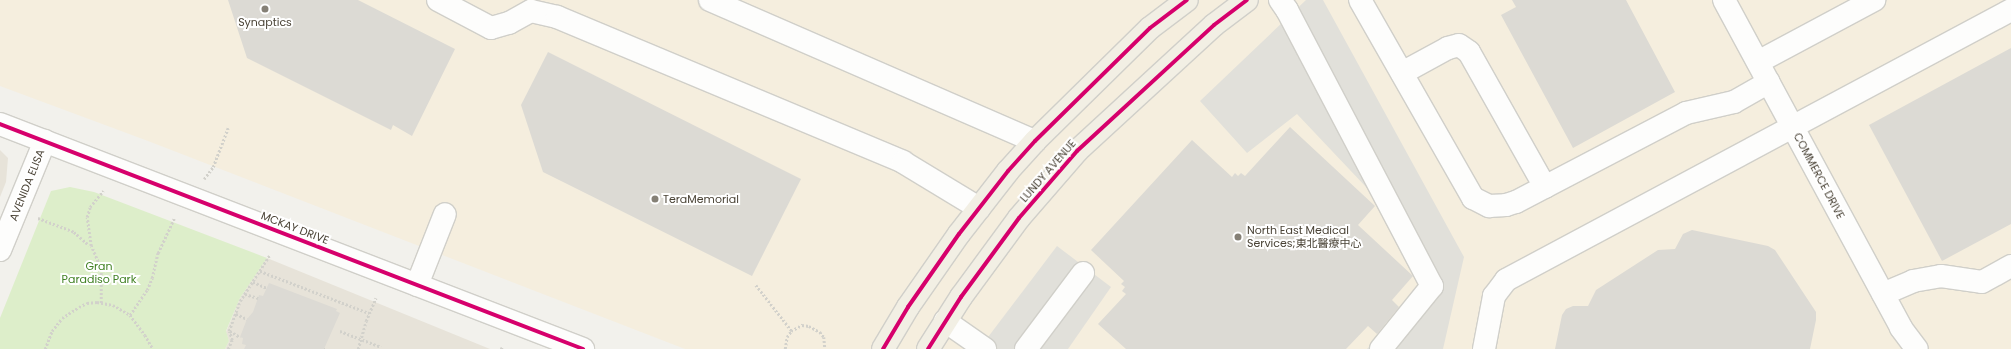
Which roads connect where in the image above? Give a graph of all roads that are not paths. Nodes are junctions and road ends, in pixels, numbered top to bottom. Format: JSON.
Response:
{"nodes":[{"id":1,"x":438,"y":0,"type":"edge"},
{"id":2,"x":710,"y":0,"type":"edge"},
{"id":3,"x":1187,"y":0,"type":"edge"},
{"id":4,"x":1248,"y":0,"type":"edge"},
{"id":5,"x":1280,"y":0,"type":"edge"},
{"id":6,"x":1360,"y":0,"type":"edge"},
{"id":7,"x":1724,"y":0,"type":"edge"},
{"id":8,"x":1874,"y":0,"type":"edge"},
{"id":9,"x":2011,"y":10,"type":"edge"},
{"id":10,"x":1758,"y":62,"type":"junction"},
{"id":11,"x":1402,"y":73,"type":"junction"},
{"id":12,"x":1769,"y":82,"type":"junction"},
{"id":13,"x":0,"y":124,"type":"edge"},
{"id":14,"x":1793,"y":126,"type":"junction"},
{"id":15,"x":44,"y":141,"type":"junction"},
{"id":16,"x":1035,"y":141,"type":"junction"},
{"id":17,"x":1545,"y":187,"type":"junction"},
{"id":18,"x":979,"y":208,"type":"junction"},
{"id":19,"x":445,"y":214,"type":"dead end"},
{"id":20,"x":0,"y":250,"type":"edge"},
{"id":21,"x":2011,"y":266,"type":"edge"},
{"id":22,"x":1083,"y":274,"type":"dead end"},
{"id":23,"x":417,"y":285,"type":"junction"},
{"id":24,"x":1882,"y":294,"type":"junction"},
{"id":25,"x":944,"y":321,"type":"junction"},
{"id":26,"x":583,"y":349,"type":"edge"},
{"id":27,"x":883,"y":349,"type":"edge"},
{"id":28,"x":928,"y":349,"type":"edge"},
{"id":29,"x":984,"y":349,"type":"edge"},
{"id":30,"x":1026,"y":349,"type":"edge"},
{"id":31,"x":1381,"y":349,"type":"edge"},
{"id":32,"x":1484,"y":349,"type":"edge"},
{"id":33,"x":1917,"y":349,"type":"edge"}],
"edges":[{"from":1,"to":18,"type":"street"},
{"from":2,"to":16,"type":"street"},
{"from":3,"to":16,"type":"main road"},
{"from":4,"to":25,"type":"main road","name":"LUNDY AVENUE"},
{"from":5,"to":31,"type":"street"},
{"from":6,"to":11,"type":"street"},
{"from":7,"to":10,"type":"street","name":"COMMERCE DRIVE"},
{"from":8,"to":10,"type":"street"},
{"from":9,"to":14,"type":"street"},
{"from":10,"to":12,"type":"street","name":"COMMERCE DRIVE"},
{"from":11,"to":17,"type":"street"},
{"from":11,"to":17,"type":"street"},
{"from":12,"to":14,"type":"street","name":"COMMERCE DRIVE"},
{"from":12,"to":17,"type":"street"},
{"from":13,"to":15,"type":"street","name":"MCKAY DRIVE"},
{"from":14,"to":24,"type":"street","name":"COMMERCE DRIVE"},
{"from":14,"to":32,"type":"street"},
{"from":15,"to":20,"type":"street","name":"AVENIDA ELISA"},
{"from":15,"to":23,"type":"street","name":"MCKAY DRIVE"},
{"from":16,"to":18,"type":"main road"},
{"from":18,"to":27,"type":"main road"},
{"from":19,"to":23,"type":"street"},
{"from":21,"to":24,"type":"street"},
{"from":22,"to":30,"type":"street"},
{"from":23,"to":26,"type":"street","name":"MCKAY DRIVE"},
{"from":24,"to":33,"type":"street","name":"COMMERCE DRIVE"},
{"from":25,"to":28,"type":"main road","name":"LUNDY AVENUE"},
{"from":25,"to":29,"type":"street"}]}
